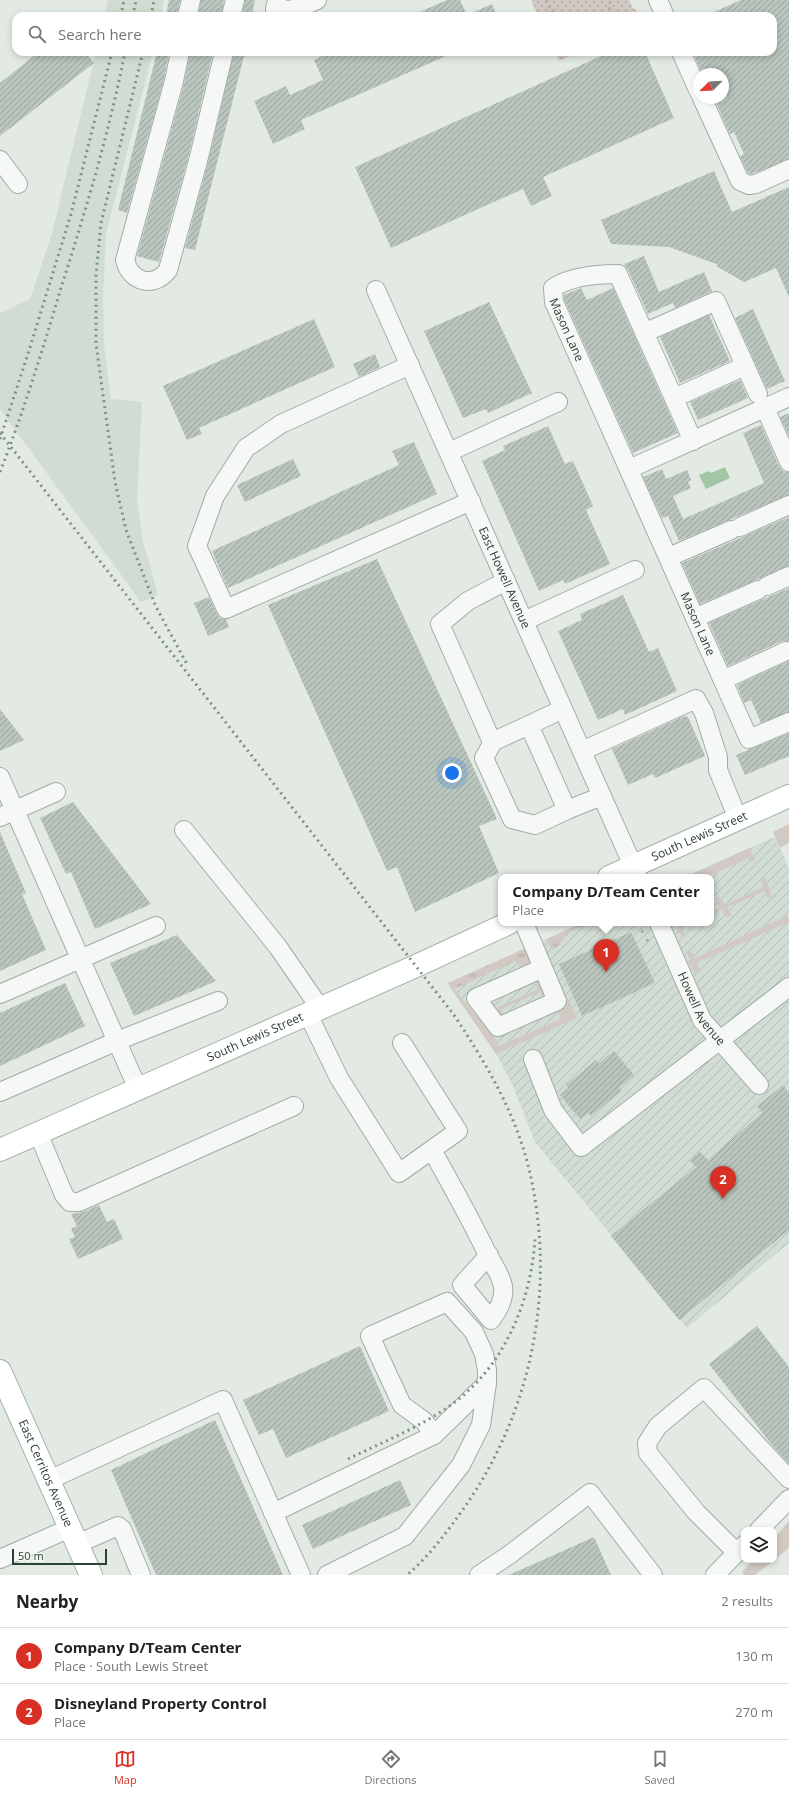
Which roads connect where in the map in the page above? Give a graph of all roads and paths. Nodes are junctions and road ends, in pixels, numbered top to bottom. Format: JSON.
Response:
{"nodes":[{"id":1,"x":190,"y":0,"type":"edge"},
{"id":2,"x":235,"y":0,"type":"edge"},
{"id":3,"x":317,"y":0,"type":"edge"},
{"id":4,"x":546,"y":0,"type":"edge"},
{"id":5,"x":610,"y":0,"type":"edge"},
{"id":6,"x":658,"y":0,"type":"edge"},
{"id":7,"x":666,"y":0,"type":"edge"},
{"id":8,"x":275,"y":8,"type":"edge"},
{"id":9,"x":188,"y":12,"type":"edge"},
{"id":10,"x":232,"y":12,"type":"edge"},
{"id":11,"x":552,"y":12,"type":"edge"},
{"id":12,"x":609,"y":12,"type":"edge"},
{"id":13,"x":663,"y":12,"type":"edge"},
{"id":14,"x":179,"y":56,"type":"edge"},
{"id":15,"x":223,"y":56,"type":"edge"},
{"id":16,"x":683,"y":56,"type":"edge"},
{"id":17,"x":693,"y":79,"type":"edge"},
{"id":18,"x":705,"y":104,"type":"edge"},
{"id":19,"x":0,"y":160,"type":"edge"},
{"id":20,"x":789,"y":169,"type":"edge"},
{"id":21,"x":18,"y":184,"type":"dead end"},
{"id":22,"x":376,"y":290,"type":"dead end"},
{"id":23,"x":644,"y":333,"type":"junction"},
{"id":24,"x":410,"y":365,"type":"junction"},
{"id":25,"x":745,"y":366,"type":"junction"},
{"id":26,"x":674,"y":398,"type":"junction"},
{"id":27,"x":789,"y":398,"type":"edge"},
{"id":28,"x":761,"y":401,"type":"junction"},
{"id":29,"x":558,"y":402,"type":"dead end"},
{"id":30,"x":693,"y":441,"type":"junction"},
{"id":31,"x":449,"y":452,"type":"junction"},
{"id":32,"x":789,"y":462,"type":"edge"},
{"id":33,"x":629,"y":469,"type":"junction"},
{"id":34,"x":470,"y":501,"type":"junction"},
{"id":35,"x":789,"y":505,"type":"edge"},
{"id":36,"x":669,"y":557,"type":"junction"},
{"id":37,"x":635,"y":570,"type":"dead end"},
{"id":38,"x":789,"y":576,"type":"edge"},
{"id":39,"x":506,"y":581,"type":"junction"},
{"id":40,"x":695,"y":618,"type":"junction"},
{"id":41,"x":524,"y":621,"type":"junction"},
{"id":42,"x":786,"y":652,"type":"dead end"},
{"id":43,"x":722,"y":680,"type":"junction"},
{"id":44,"x":563,"y":709,"type":"junction"},
{"id":45,"x":789,"y":722,"type":"edge"},
{"id":46,"x":529,"y":725,"type":"junction"},
{"id":47,"x":494,"y":740,"type":"junction"},
{"id":48,"x":582,"y":751,"type":"junction"},
{"id":49,"x":0,"y":777,"type":"edge"},
{"id":50,"x":56,"y":792,"type":"dead end"},
{"id":51,"x":602,"y":796,"type":"junction"},
{"id":52,"x":789,"y":796,"type":"edge"},
{"id":53,"x":567,"y":810,"type":"junction"},
{"id":54,"x":7,"y":813,"type":"edge"},
{"id":55,"x":738,"y":819,"type":"junction"},
{"id":56,"x":184,"y":830,"type":"dead end"},
{"id":57,"x":636,"y":872,"type":"edge"},
{"id":58,"x":625,"y":874,"type":"edge"},
{"id":59,"x":156,"y":926,"type":"dead end"},
{"id":60,"x":502,"y":926,"type":"edge"},
{"id":61,"x":525,"y":926,"type":"edge"},
{"id":62,"x":660,"y":926,"type":"edge"},
{"id":63,"x":81,"y":959,"type":"junction"},
{"id":64,"x":543,"y":968,"type":"dead end"},
{"id":65,"x":789,"y":987,"type":"edge"},
{"id":66,"x":0,"y":994,"type":"edge"},
{"id":67,"x":218,"y":1001,"type":"dead end"},
{"id":68,"x":314,"y":1011,"type":"junction"},
{"id":69,"x":720,"y":1040,"type":"junction"},
{"id":70,"x":117,"y":1041,"type":"junction"},
{"id":71,"x":402,"y":1043,"type":"dead end"},
{"id":72,"x":532,"y":1059,"type":"dead end"},
{"id":73,"x":759,"y":1085,"type":"dead end"},
{"id":74,"x":138,"y":1088,"type":"junction"},
{"id":75,"x":0,"y":1092,"type":"edge"},
{"id":76,"x":294,"y":1106,"type":"dead end"},
{"id":77,"x":38,"y":1133,"type":"junction"},
{"id":78,"x":0,"y":1150,"type":"edge"},
{"id":79,"x":432,"y":1150,"type":"junction"},
{"id":80,"x":488,"y":1255,"type":"dead end"},
{"id":81,"x":0,"y":1371,"type":"edge"},
{"id":82,"x":487,"y":1383,"type":"junction"},
{"id":83,"x":6,"y":1399,"type":"edge"},
{"id":84,"x":434,"y":1435,"type":"junction"},
{"id":85,"x":789,"y":1479,"type":"edge"},
{"id":86,"x":49,"y":1480,"type":"junction"},
{"id":87,"x":789,"y":1499,"type":"edge"},
{"id":88,"x":273,"y":1513,"type":"junction"},
{"id":89,"x":762,"y":1527,"type":"edge"},
{"id":90,"x":74,"y":1536,"type":"junction"},
{"id":91,"x":740,"y":1549,"type":"edge"},
{"id":92,"x":0,"y":1559,"type":"edge"},
{"id":93,"x":91,"y":1575,"type":"edge"},
{"id":94,"x":141,"y":1575,"type":"edge"},
{"id":95,"x":301,"y":1575,"type":"edge"},
{"id":96,"x":327,"y":1575,"type":"edge"},
{"id":97,"x":479,"y":1575,"type":"edge"},
{"id":98,"x":653,"y":1575,"type":"edge"},
{"id":99,"x":715,"y":1575,"type":"edge"}],
"edges":[{"from":1,"to":9,"type":"street"},
{"from":2,"to":10,"type":"street"},
{"from":3,"to":8,"type":"street"},
{"from":4,"to":11,"type":"path"},
{"from":5,"to":12,"type":"path"},
{"from":6,"to":7,"type":"street"},
{"from":6,"to":13,"type":"street"},
{"from":14,"to":15,"type":"street"},
{"from":16,"to":17,"type":"street"},
{"from":18,"to":20,"type":"street"},
{"from":19,"to":21,"type":"street"},
{"from":22,"to":24,"type":"street","name":"East Howell Avenue"},
{"from":23,"to":25,"type":"street"},
{"from":23,"to":26,"type":"street","name":"Mason Lane"},
{"from":23,"to":33,"type":"street","name":"Mason Lane"},
{"from":24,"to":31,"type":"street","name":"East Howell Avenue"},
{"from":24,"to":34,"type":"street"},
{"from":25,"to":26,"type":"street"},
{"from":25,"to":28,"type":"street"},
{"from":26,"to":30,"type":"street","name":"Mason Lane"},
{"from":27,"to":28,"type":"street"},
{"from":28,"to":30,"type":"street"},
{"from":28,"to":32,"type":"street"},
{"from":29,"to":31,"type":"street"},
{"from":30,"to":33,"type":"street"},
{"from":31,"to":34,"type":"street","name":"East Howell Avenue"},
{"from":33,"to":36,"type":"street","name":"Mason Lane"},
{"from":34,"to":39,"type":"street","name":"East Howell Avenue"},
{"from":35,"to":36,"type":"street"},
{"from":36,"to":40,"type":"street","name":"Mason Lane"},
{"from":37,"to":41,"type":"street"},
{"from":38,"to":40,"type":"street"},
{"from":39,"to":41,"type":"street","name":"East Howell Avenue"},
{"from":39,"to":47,"type":"street"},
{"from":40,"to":43,"type":"street","name":"Mason Lane"},
{"from":41,"to":44,"type":"street","name":"East Howell Avenue"},
{"from":42,"to":43,"type":"street"},
{"from":43,"to":45,"type":"street","name":"Mason Lane"},
{"from":44,"to":46,"type":"street"},
{"from":44,"to":48,"type":"street","name":"East Howell Avenue"},
{"from":46,"to":47,"type":"street"},
{"from":46,"to":53,"type":"street"},
{"from":47,"to":53,"type":"street"},
{"from":48,"to":51,"type":"street","name":"East Howell Avenue"},
{"from":48,"to":55,"type":"street"},
{"from":49,"to":54,"type":"street"},
{"from":50,"to":54,"type":"street"},
{"from":51,"to":53,"type":"street"},
{"from":51,"to":57,"type":"street","name":"East Howell Avenue"},
{"from":52,"to":55,"type":"main road","name":"South Lewis Street"},
{"from":54,"to":63,"type":"street"},
{"from":55,"to":57,"type":"main road","name":"South Lewis Street"},
{"from":56,"to":68,"type":"street"},
{"from":57,"to":58,"type":"main road","name":"South Lewis Street"},
{"from":59,"to":63,"type":"street"},
{"from":60,"to":68,"type":"main road","name":"South Lewis Street"},
{"from":61,"to":64,"type":"street"},
{"from":62,"to":69,"type":"street","name":"Howell Avenue"},
{"from":63,"to":66,"type":"street"},
{"from":63,"to":70,"type":"street"},
{"from":65,"to":69,"type":"street"},
{"from":67,"to":70,"type":"street"},
{"from":68,"to":74,"type":"main road","name":"South Lewis Street"},
{"from":68,"to":79,"type":"street"},
{"from":69,"to":72,"type":"street"},
{"from":69,"to":73,"type":"street","name":"Howell Avenue"},
{"from":70,"to":74,"type":"street"},
{"from":70,"to":75,"type":"street"},
{"from":71,"to":79,"type":"street"},
{"from":74,"to":77,"type":"main road","name":"South Lewis Street"},
{"from":76,"to":77,"type":"street"},
{"from":77,"to":78,"type":"main road","name":"South Lewis Street"},
{"from":79,"to":80,"type":"street"},
{"from":81,"to":83,"type":"main road","name":"East Cerritos Avenue"},
{"from":82,"to":84,"type":"street"},
{"from":82,"to":84,"type":"street"},
{"from":82,"to":96,"type":"street"},
{"from":83,"to":86,"type":"main road","name":"East Cerritos Avenue"},
{"from":84,"to":88,"type":"street"},
{"from":85,"to":91,"type":"street"},
{"from":86,"to":88,"type":"street"},
{"from":86,"to":90,"type":"main road","name":"East Cerritos Avenue"},
{"from":87,"to":89,"type":"street"},
{"from":88,"to":95,"type":"street"},
{"from":90,"to":92,"type":"street"},
{"from":90,"to":93,"type":"main road","name":"East Cerritos Avenue"},
{"from":90,"to":94,"type":"street"},
{"from":91,"to":99,"type":"street"},
{"from":97,"to":98,"type":"street"}]}
